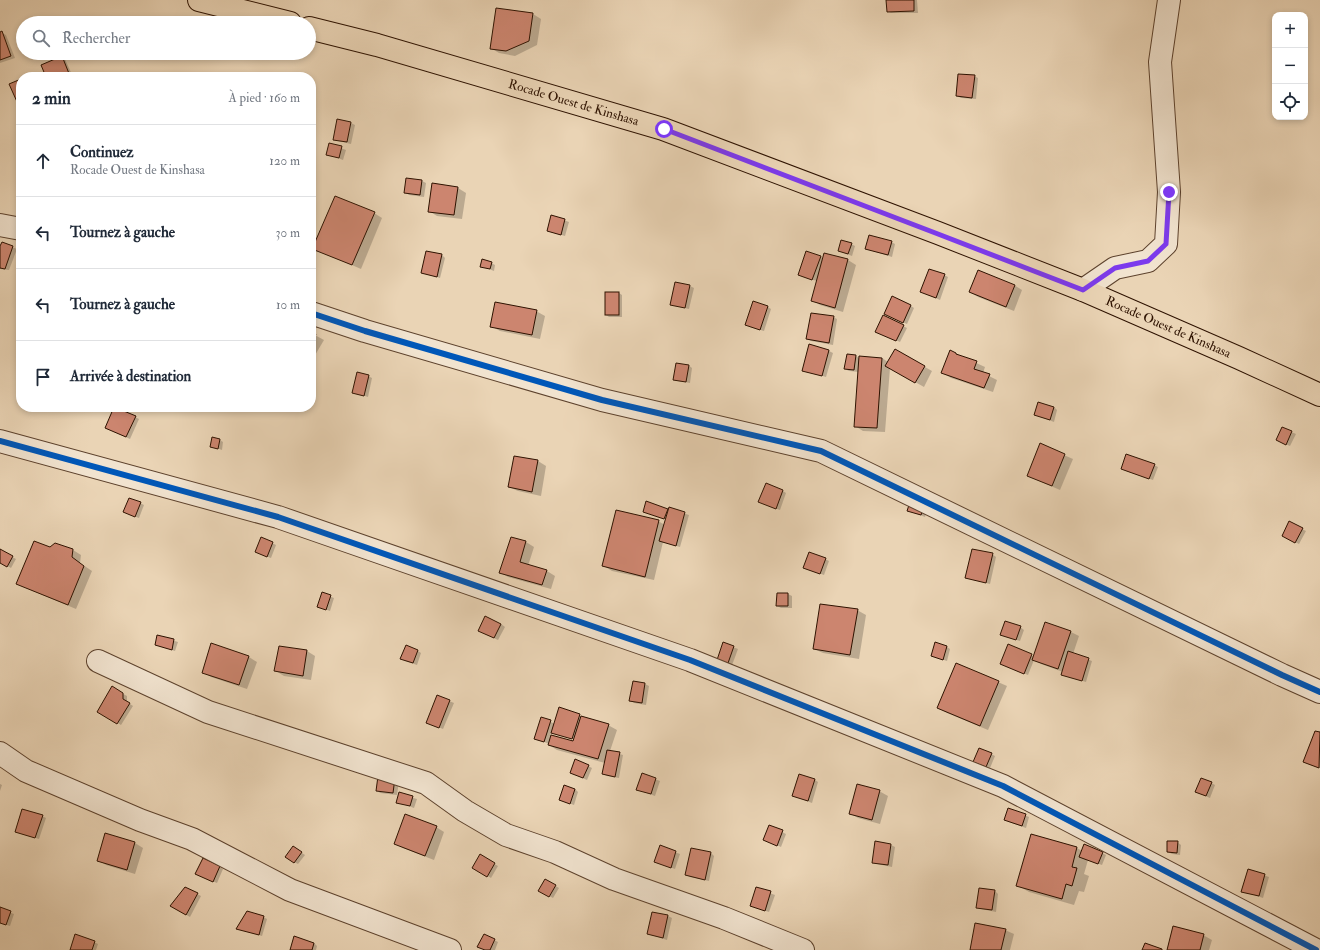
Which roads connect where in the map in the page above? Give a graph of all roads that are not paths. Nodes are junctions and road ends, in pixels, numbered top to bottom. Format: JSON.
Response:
{"nodes":[{"id":1,"x":199,"y":0,"type":"edge"},
{"id":2,"x":1169,"y":0,"type":"edge"},
{"id":3,"x":262,"y":16,"type":"edge"},
{"id":4,"x":316,"y":30,"type":"edge"},
{"id":5,"x":1083,"y":290,"type":"junction"},
{"id":6,"x":316,"y":315,"type":"edge"},
{"id":7,"x":1320,"y":395,"type":"edge"},
{"id":8,"x":0,"y":441,"type":"edge"},
{"id":9,"x":98,"y":661,"type":"dead end"},
{"id":10,"x":1320,"y":692,"type":"edge"},
{"id":11,"x":0,"y":753,"type":"edge"},
{"id":12,"x":450,"y":950,"type":"edge"},
{"id":13,"x":803,"y":950,"type":"edge"},
{"id":14,"x":1316,"y":950,"type":"edge"}],
"edges":[{"from":1,"to":3,"type":"main road"},
{"from":2,"to":5,"type":"street"},
{"from":4,"to":5,"type":"main road","name":"Rocade Ouest de Kinshasa"},
{"from":5,"to":7,"type":"main road","name":"Rocade Ouest de Kinshasa"},
{"from":6,"to":10,"type":"street"},
{"from":8,"to":14,"type":"street"},
{"from":9,"to":13,"type":"street"},
{"from":11,"to":12,"type":"street"}]}
